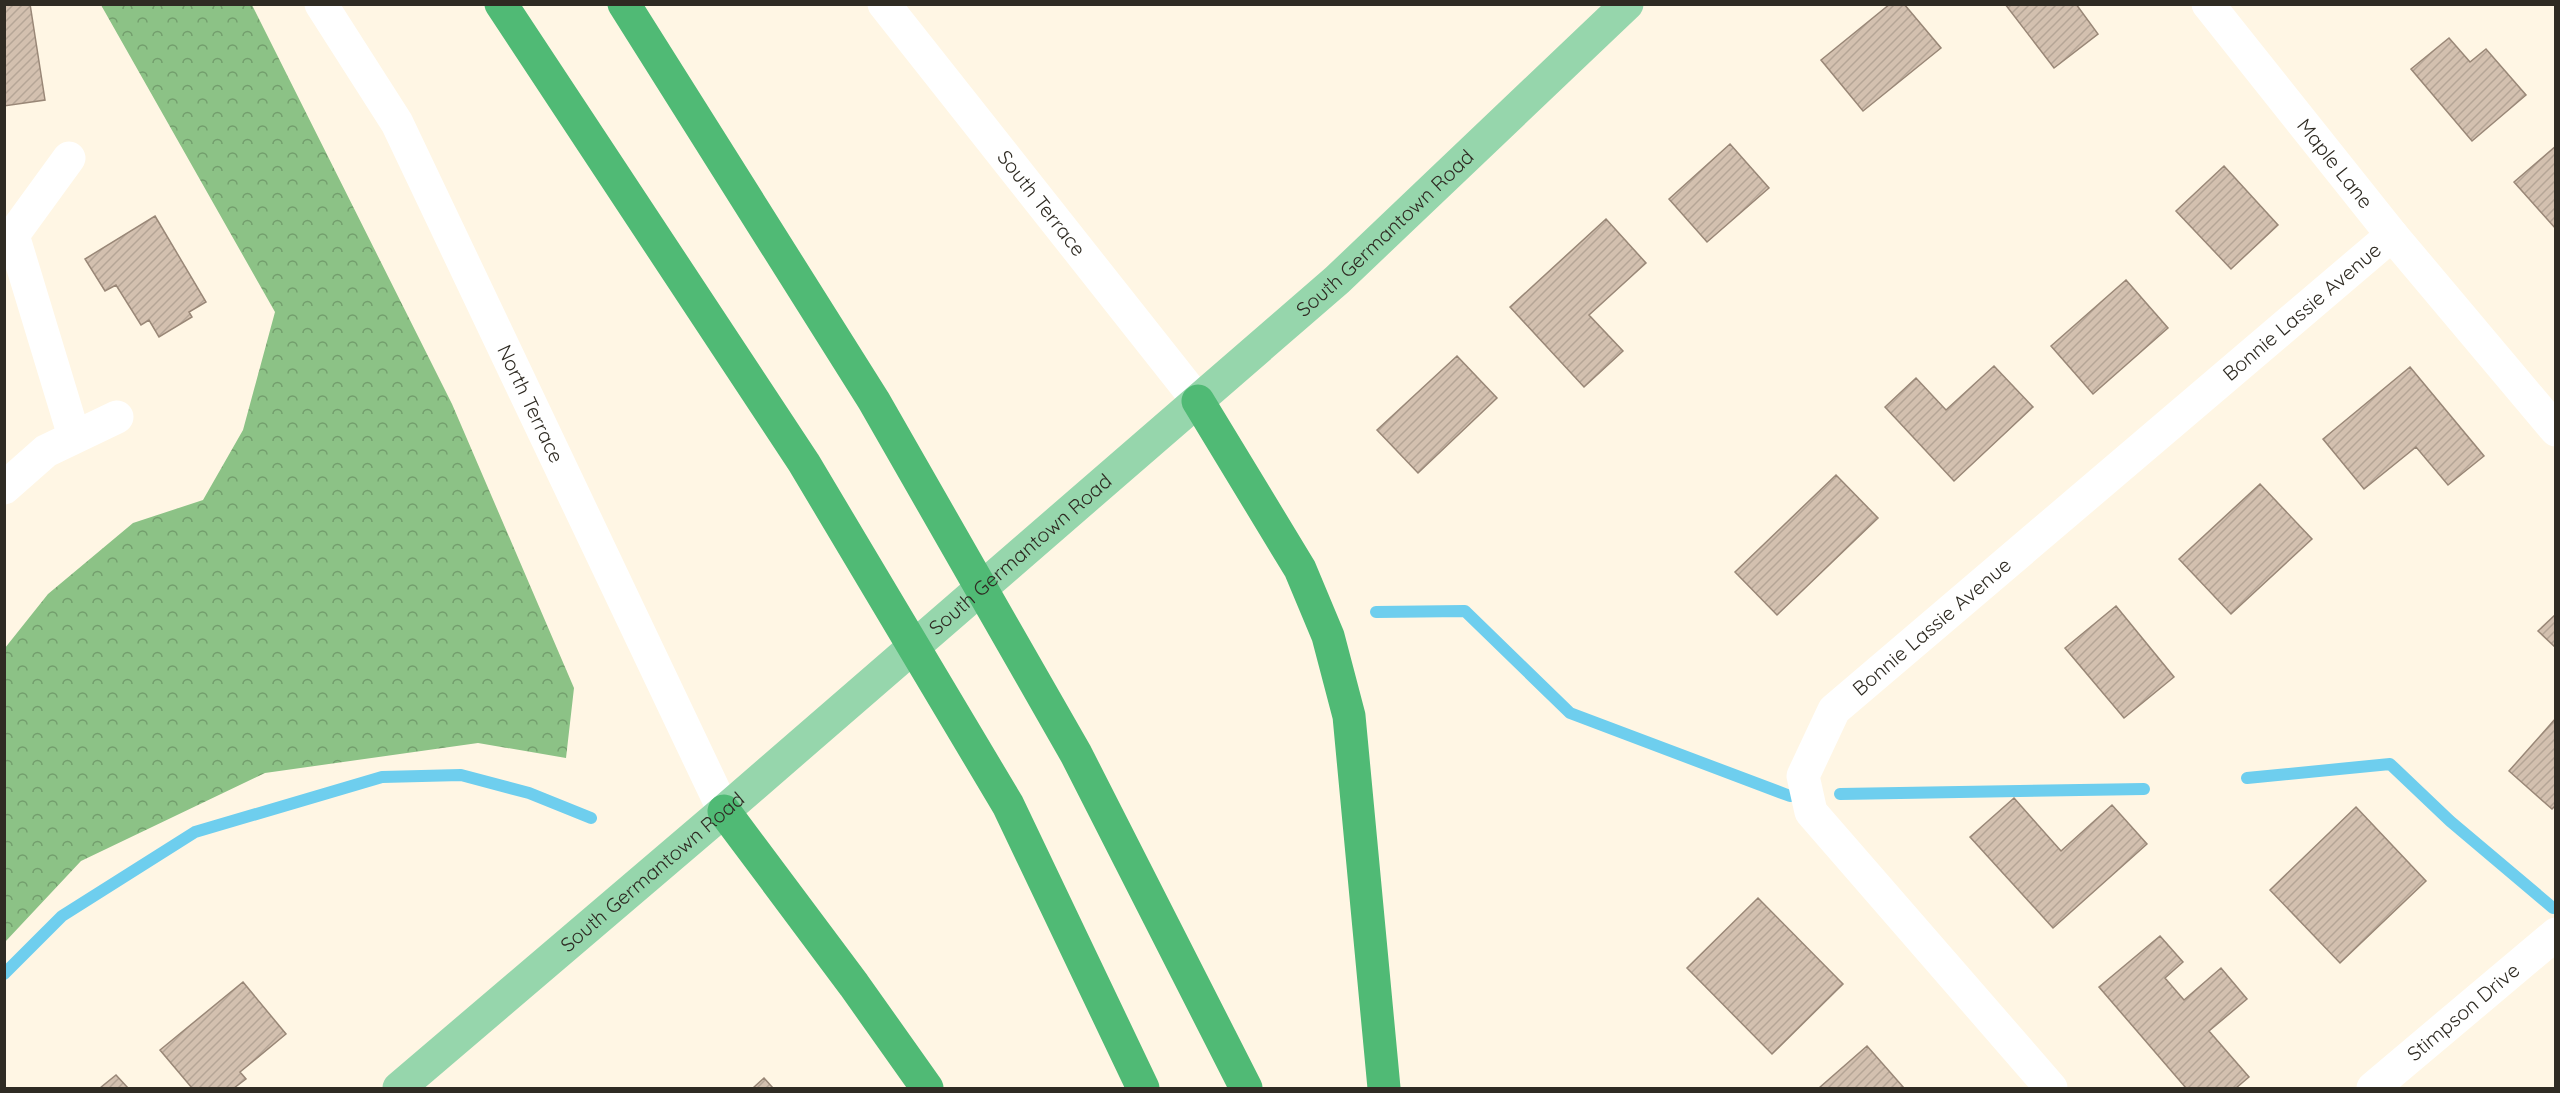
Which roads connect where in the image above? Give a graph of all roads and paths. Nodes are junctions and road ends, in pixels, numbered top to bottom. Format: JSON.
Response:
{"nodes":[{"id":1,"x":321,"y":4,"type":"edge"},
{"id":2,"x":501,"y":4,"type":"edge"},
{"id":3,"x":624,"y":4,"type":"edge"},
{"id":4,"x":884,"y":4,"type":"edge"},
{"id":5,"x":1626,"y":4,"type":"edge"},
{"id":6,"x":2208,"y":4,"type":"edge"},
{"id":7,"x":69,"y":158,"type":"dead end"},
{"id":8,"x":2392,"y":235,"type":"junction"},
{"id":9,"x":1198,"y":401,"type":"junction"},
{"id":10,"x":117,"y":417,"type":"dead end"},
{"id":11,"x":2556,"y":430,"type":"edge"},
{"id":12,"x":74,"y":436,"type":"junction"},
{"id":13,"x":4,"y":488,"type":"edge"},
{"id":14,"x":724,"y":811,"type":"junction"},
{"id":15,"x":2556,"y":934,"type":"edge"},
{"id":16,"x":399,"y":1089,"type":"edge"},
{"id":17,"x":927,"y":1089,"type":"edge"},
{"id":18,"x":1143,"y":1089,"type":"edge"},
{"id":19,"x":1246,"y":1089,"type":"edge"},
{"id":20,"x":1384,"y":1089,"type":"edge"},
{"id":21,"x":2051,"y":1089,"type":"edge"},
{"id":22,"x":2373,"y":1089,"type":"edge"}],
"edges":[{"from":1,"to":14,"type":"street","name":"North Terrace"},
{"from":2,"to":18,"type":"highway"},
{"from":3,"to":19,"type":"highway"},
{"from":4,"to":9,"type":"street","name":"South Terrace"},
{"from":5,"to":9,"type":"main road","name":"South Germantown Road"},
{"from":6,"to":8,"type":"street","name":"Maple Lane"},
{"from":7,"to":12,"type":"street"},
{"from":8,"to":11,"type":"street","name":"Maple Lane"},
{"from":8,"to":21,"type":"street","name":"Bonnie Lassie Avenue"},
{"from":9,"to":14,"type":"main road","name":"South Germantown Road"},
{"from":9,"to":20,"type":"highway"},
{"from":10,"to":12,"type":"street"},
{"from":12,"to":13,"type":"street"},
{"from":14,"to":16,"type":"main road","name":"South Germantown Road"},
{"from":14,"to":17,"type":"highway"},
{"from":15,"to":22,"type":"street","name":"Stimpson Drive"}]}
